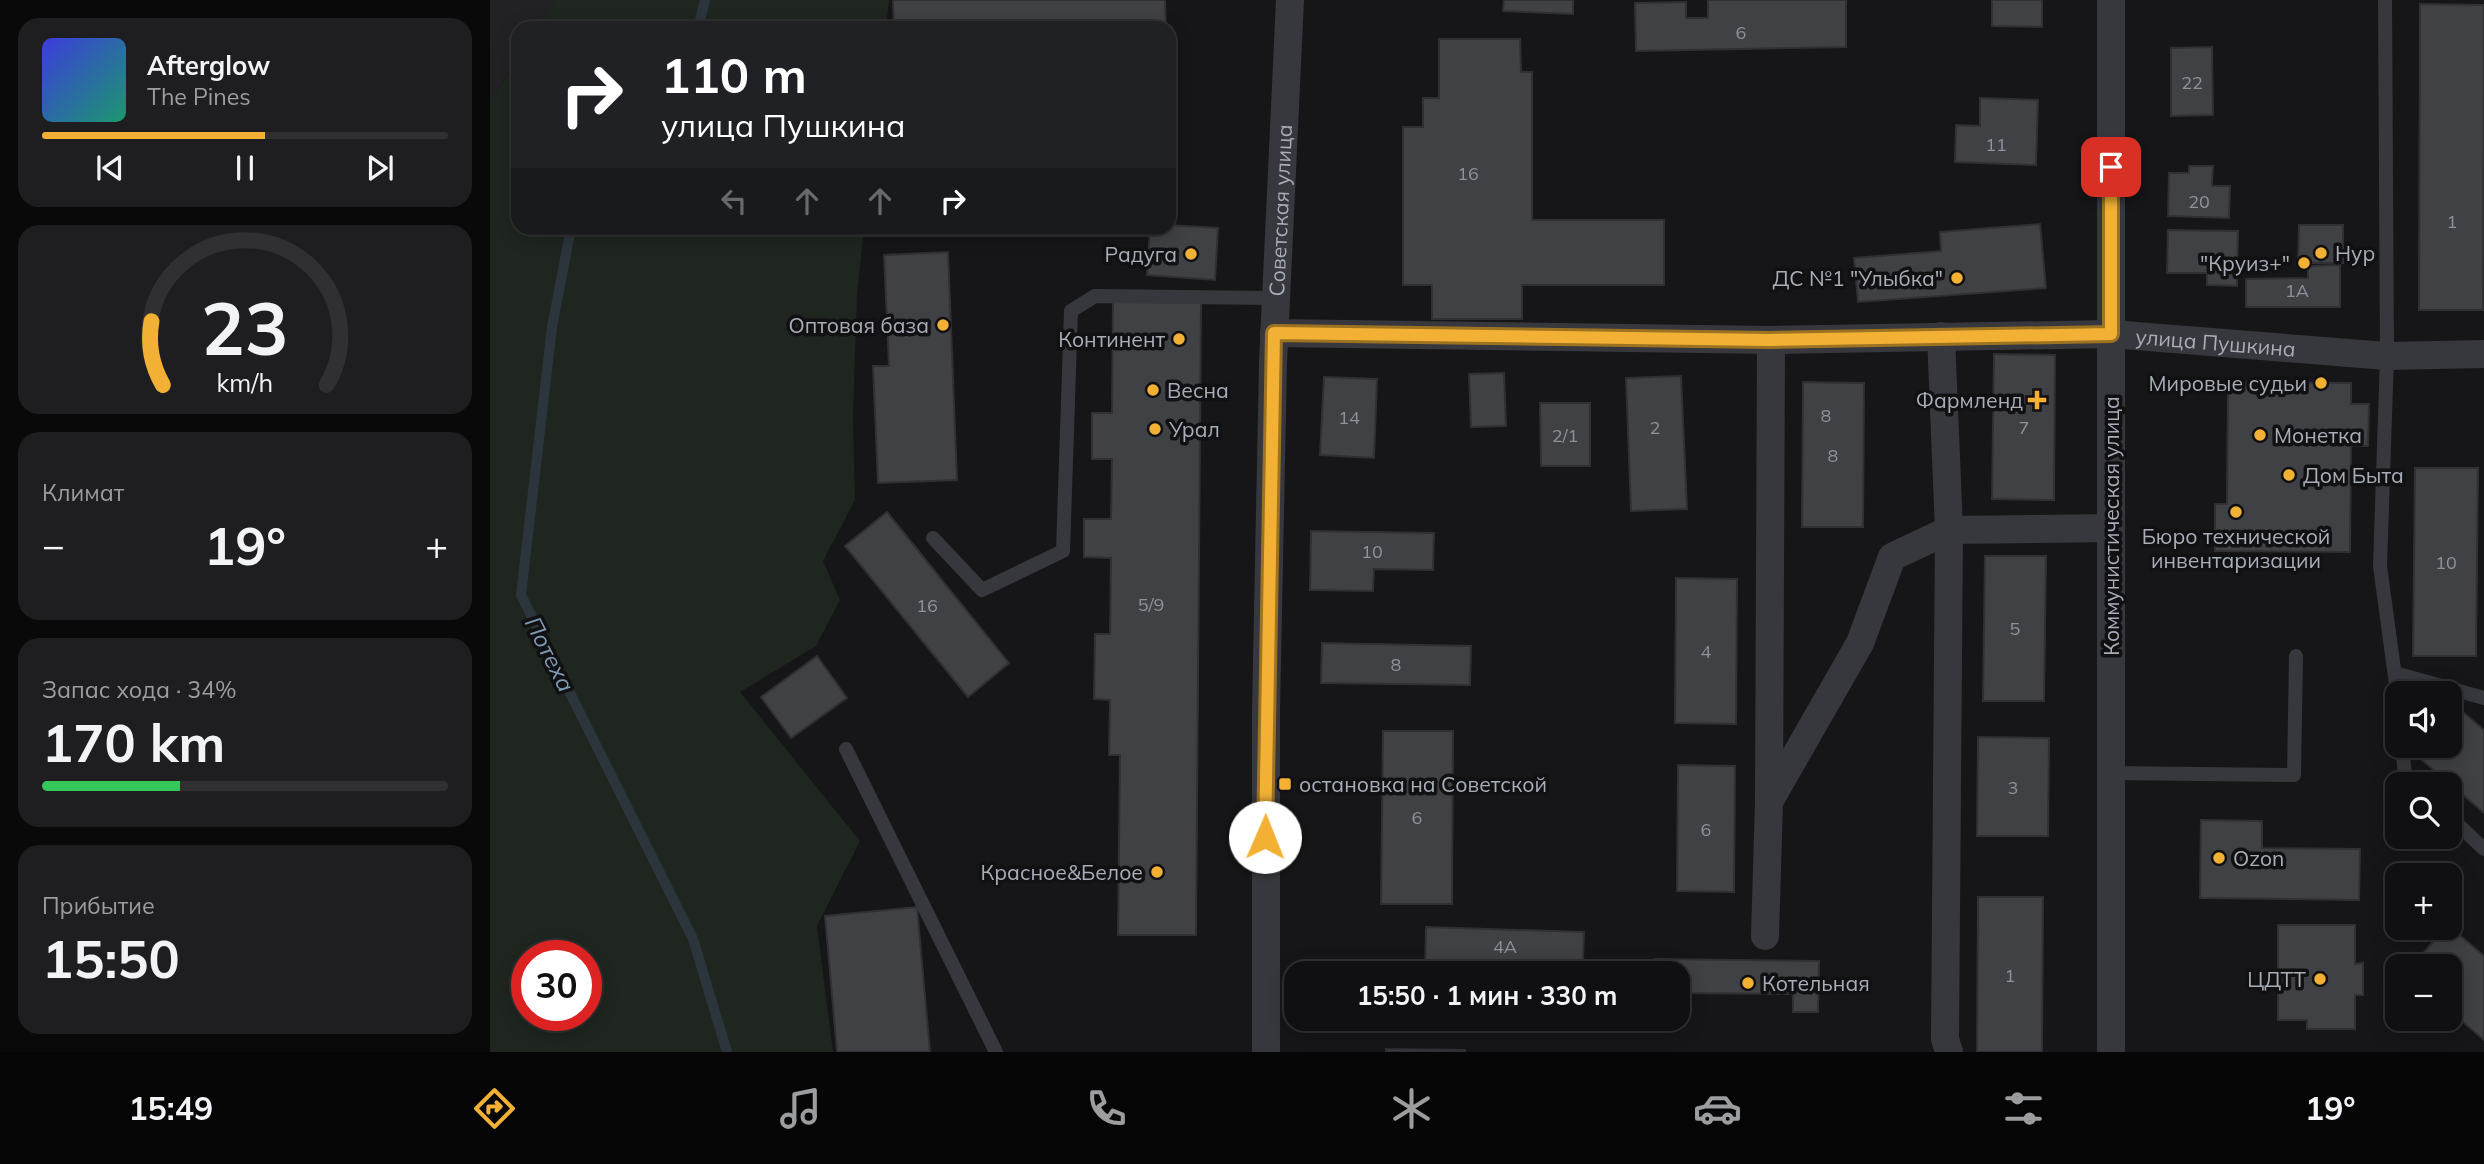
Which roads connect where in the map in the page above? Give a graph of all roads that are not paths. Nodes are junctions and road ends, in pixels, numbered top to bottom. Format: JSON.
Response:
{"nodes":[{"id":1,"x":1290,"y":0,"type":"edge"},
{"id":2,"x":2111,"y":0,"type":"edge"},
{"id":3,"x":2385,"y":0,"type":"edge"},
{"id":4,"x":1275,"y":298,"type":"junction"},
{"id":5,"x":1274,"y":333,"type":"junction"},
{"id":6,"x":2111,"y":334,"type":"junction"},
{"id":7,"x":1941,"y":336,"type":"junction"},
{"id":8,"x":1770,"y":340,"type":"junction"},
{"id":9,"x":2484,"y":354,"type":"edge"},
{"id":10,"x":2387,"y":356,"type":"junction"},
{"id":11,"x":2111,"y":528,"type":"junction"},
{"id":12,"x":1949,"y":530,"type":"junction"},
{"id":13,"x":933,"y":538,"type":"dead end"},
{"id":14,"x":2296,"y":656,"type":"dead end"},
{"id":15,"x":2395,"y":673,"type":"junction"},
{"id":16,"x":2396,"y":681,"type":"edge"},
{"id":17,"x":2484,"y":698,"type":"edge"},
{"id":18,"x":846,"y":749,"type":"dead end"},
{"id":19,"x":2111,"y":773,"type":"junction"},
{"id":20,"x":1769,"y":801,"type":"junction"},
{"id":21,"x":2462,"y":828,"type":"edge"},
{"id":22,"x":2484,"y":849,"type":"edge"},
{"id":23,"x":1765,"y":936,"type":"dead end"},
{"id":24,"x":996,"y":1052,"type":"edge"},
{"id":25,"x":1266,"y":1052,"type":"edge"},
{"id":26,"x":1949,"y":1052,"type":"edge"},
{"id":27,"x":2111,"y":1052,"type":"edge"}],
"edges":[{"from":1,"to":4,"type":"street","name":"Советская улица"},
{"from":2,"to":6,"type":"street","name":"Коммунистическая улица"},
{"from":3,"to":10,"type":"lane"},
{"from":4,"to":5,"type":"street","name":"Советская улица"},
{"from":4,"to":13,"type":"lane"},
{"from":5,"to":8,"type":"street","name":"улица Пушкина"},
{"from":5,"to":25,"type":"street","name":"Советская улица"},
{"from":6,"to":7,"type":"street","name":"улица Пушкина"},
{"from":6,"to":10,"type":"street","name":"улица Пушкина"},
{"from":6,"to":11,"type":"street","name":"Коммунистическая улица"},
{"from":7,"to":8,"type":"street","name":"улица Пушкина"},
{"from":7,"to":12,"type":"street"},
{"from":8,"to":20,"type":"street"},
{"from":9,"to":10,"type":"street","name":"улица Пушкина"},
{"from":10,"to":15,"type":"lane"},
{"from":11,"to":12,"type":"street"},
{"from":11,"to":19,"type":"street","name":"Коммунистическая улица"},
{"from":12,"to":20,"type":"street"},
{"from":12,"to":26,"type":"street"},
{"from":14,"to":19,"type":"lane"},
{"from":15,"to":16,"type":"lane"},
{"from":15,"to":17,"type":"lane"},
{"from":18,"to":24,"type":"lane"},
{"from":19,"to":27,"type":"street","name":"Коммунистическая улица"},
{"from":20,"to":23,"type":"street"},
{"from":21,"to":22,"type":"lane"}]}
